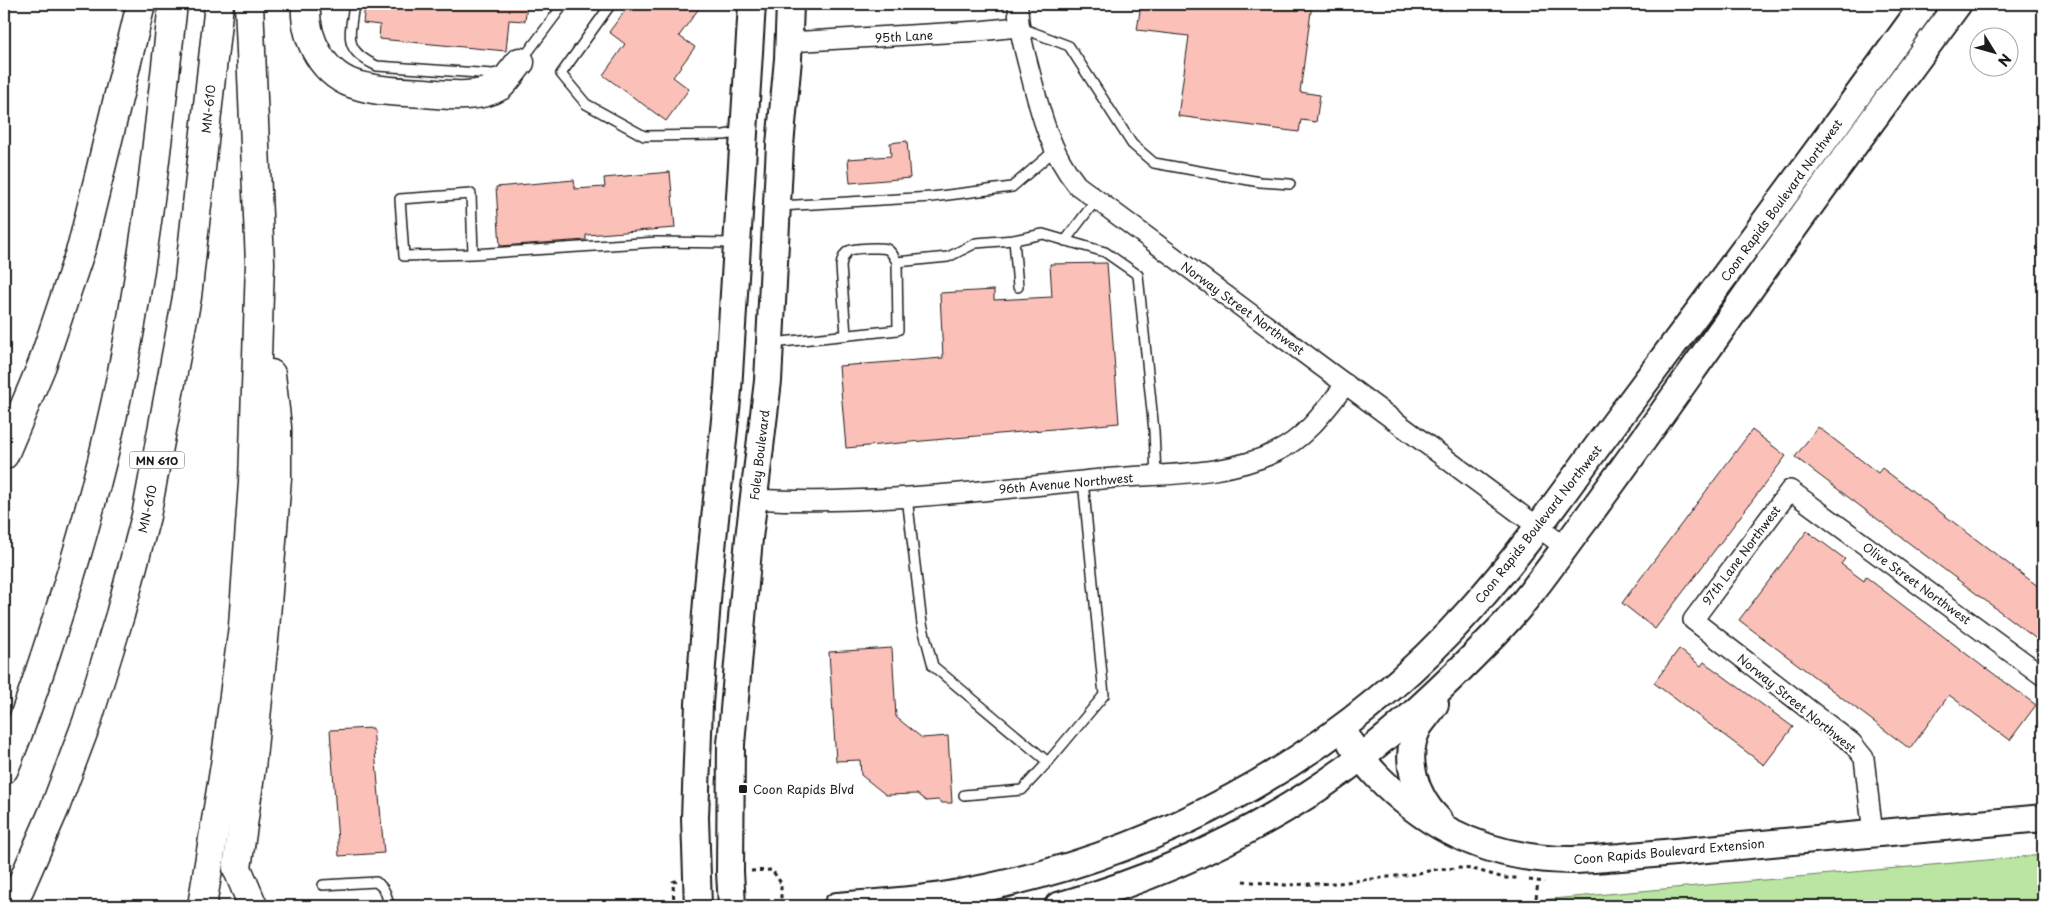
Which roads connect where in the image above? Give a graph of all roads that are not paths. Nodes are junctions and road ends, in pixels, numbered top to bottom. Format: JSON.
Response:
{"nodes":[{"id":1,"x":141,"y":4,"type":"edge"},
{"id":2,"x":173,"y":4,"type":"edge"},
{"id":3,"x":219,"y":4,"type":"edge"},
{"id":4,"x":250,"y":4,"type":"edge"},
{"id":5,"x":306,"y":4,"type":"edge"},
{"id":6,"x":354,"y":4,"type":"edge"},
{"id":7,"x":564,"y":4,"type":"edge"},
{"id":8,"x":611,"y":4,"type":"edge"},
{"id":9,"x":752,"y":4,"type":"edge"},
{"id":10,"x":790,"y":4,"type":"edge"},
{"id":11,"x":1018,"y":4,"type":"edge"},
{"id":12,"x":1924,"y":4,"type":"edge"},
{"id":13,"x":1958,"y":4,"type":"edge"},
{"id":14,"x":1018,"y":27,"type":"junction"},
{"id":15,"x":789,"y":42,"type":"junction"},
{"id":16,"x":520,"y":62,"type":"junction"},
{"id":17,"x":744,"y":131,"type":"junction"},
{"id":18,"x":1055,"y":150,"type":"junction"},
{"id":19,"x":1290,"y":184,"type":"dead end"},
{"id":20,"x":1096,"y":200,"type":"junction"},
{"id":21,"x":777,"y":206,"type":"junction"},
{"id":22,"x":1014,"y":240,"type":"junction"},
{"id":23,"x":1065,"y":241,"type":"junction"},
{"id":24,"x":737,"y":243,"type":"junction"},
{"id":25,"x":473,"y":254,"type":"junction"},
{"id":26,"x":897,"y":262,"type":"junction"},
{"id":27,"x":260,"y":263,"type":"junction"},
{"id":28,"x":1018,"y":287,"type":"dead end"},
{"id":29,"x":846,"y":335,"type":"junction"},
{"id":30,"x":770,"y":344,"type":"junction"},
{"id":31,"x":1346,"y":384,"type":"junction"},
{"id":32,"x":4,"y":454,"type":"edge"},
{"id":33,"x":1156,"y":477,"type":"junction"},
{"id":34,"x":1083,"y":481,"type":"junction"},
{"id":35,"x":1790,"y":490,"type":"joint"},
{"id":36,"x":907,"y":497,"type":"junction"},
{"id":37,"x":754,"y":500,"type":"junction"},
{"id":38,"x":1538,"y":525,"type":"junction"},
{"id":39,"x":1565,"y":547,"type":"junction"},
{"id":40,"x":1693,"y":620,"type":"joint"},
{"id":41,"x":1476,"y":652,"type":"junction"},
{"id":42,"x":2043,"y":676,"type":"edge"},
{"id":43,"x":1341,"y":730,"type":"junction"},
{"id":44,"x":1362,"y":756,"type":"junction"},
{"id":45,"x":1048,"y":762,"type":"junction"},
{"id":46,"x":4,"y":769,"type":"edge"},
{"id":47,"x":964,"y":795,"type":"dead end"},
{"id":48,"x":2043,"y":818,"type":"edge"},
{"id":49,"x":1452,"y":834,"type":"junction"},
{"id":50,"x":1872,"y":834,"type":"junction"},
{"id":51,"x":323,"y":885,"type":"dead end"},
{"id":52,"x":14,"y":902,"type":"edge"},
{"id":53,"x":202,"y":906,"type":"edge"},
{"id":54,"x":253,"y":906,"type":"edge"},
{"id":55,"x":389,"y":906,"type":"edge"},
{"id":56,"x":698,"y":906,"type":"edge"},
{"id":57,"x":732,"y":906,"type":"edge"},
{"id":58,"x":837,"y":906,"type":"edge"},
{"id":59,"x":1058,"y":906,"type":"edge"}],
"edges":[{"from":1,"to":32,"type":"highway"},
{"from":2,"to":46,"type":"highway"},
{"from":3,"to":52,"type":"highway","name":"MN-610","number":"MN 610"},
{"from":4,"to":27,"type":"highway"},
{"from":5,"to":16,"type":"highway"},
{"from":6,"to":16,"type":"lane"},
{"from":7,"to":16,"type":"lane"},
{"from":8,"to":17,"type":"lane"},
{"from":9,"to":17,"type":"main road"},
{"from":10,"to":15,"type":"main road","name":"Foley Boulevard"},
{"from":11,"to":14,"type":"street","name":"Norway Street Northwest"},
{"from":12,"to":38,"type":"main road","name":"Coon Rapids Boulevard Northwest"},
{"from":13,"to":39,"type":"main road"},
{"from":14,"to":15,"type":"street","name":"95th Lane"},
{"from":14,"to":18,"type":"street","name":"Norway Street Northwest"},
{"from":14,"to":19,"type":"lane"},
{"from":15,"to":21,"type":"main road","name":"Foley Boulevard"},
{"from":17,"to":24,"type":"main road"},
{"from":18,"to":20,"type":"street","name":"Norway Street Northwest"},
{"from":18,"to":21,"type":"lane"},
{"from":20,"to":23,"type":"lane"},
{"from":20,"to":31,"type":"street","name":"Norway Street Northwest"},
{"from":21,"to":30,"type":"main road","name":"Foley Boulevard"},
{"from":22,"to":23,"type":"lane"},
{"from":22,"to":26,"type":"lane"},
{"from":22,"to":28,"type":"lane"},
{"from":23,"to":33,"type":"lane"},
{"from":24,"to":25,"type":"lane"},
{"from":24,"to":56,"type":"main road"},
{"from":25,"to":25,"type":"lane"},
{"from":26,"to":29,"type":"lane"},
{"from":26,"to":29,"type":"lane"},
{"from":27,"to":53,"type":"highway"},
{"from":27,"to":54,"type":"highway"},
{"from":29,"to":30,"type":"lane"},
{"from":30,"to":37,"type":"main road","name":"Foley Boulevard"},
{"from":31,"to":33,"type":"street","name":"96th Avenue Northwest"},
{"from":31,"to":38,"type":"street","name":"Norway Street Northwest"},
{"from":33,"to":34,"type":"street","name":"96th Avenue Northwest"},
{"from":34,"to":36,"type":"street","name":"96th Avenue Northwest"},
{"from":34,"to":45,"type":"lane"},
{"from":35,"to":40,"type":"street","name":"97th Lane Northwest"},
{"from":35,"to":42,"type":"street","name":"Olive Street Northwest"},
{"from":36,"to":37,"type":"street","name":"96th Avenue Northwest"},
{"from":36,"to":45,"type":"lane"},
{"from":37,"to":57,"type":"main road","name":"Foley Boulevard"},
{"from":38,"to":39,"type":"street","name":"Norway Street Northwest"},
{"from":38,"to":43,"type":"main road","name":"Coon Rapids Boulevard Northwest"},
{"from":39,"to":41,"type":"main road"},
{"from":40,"to":50,"type":"street","name":"Norway Street Northwest"},
{"from":41,"to":44,"type":"main road"},
{"from":41,"to":49,"type":"main road"},
{"from":43,"to":44,"type":"main road","name":"Coon Rapids Boulevard Extension"},
{"from":43,"to":58,"type":"main road","name":"Coon Rapids Boulevard Northwest"},
{"from":44,"to":49,"type":"main road","name":"Coon Rapids Boulevard Extension"},
{"from":44,"to":59,"type":"main road"},
{"from":45,"to":47,"type":"lane"},
{"from":48,"to":50,"type":"main road","name":"Coon Rapids Boulevard Extension"},
{"from":49,"to":50,"type":"main road","name":"Coon Rapids Boulevard Extension"},
{"from":51,"to":55,"type":"lane"}]}
